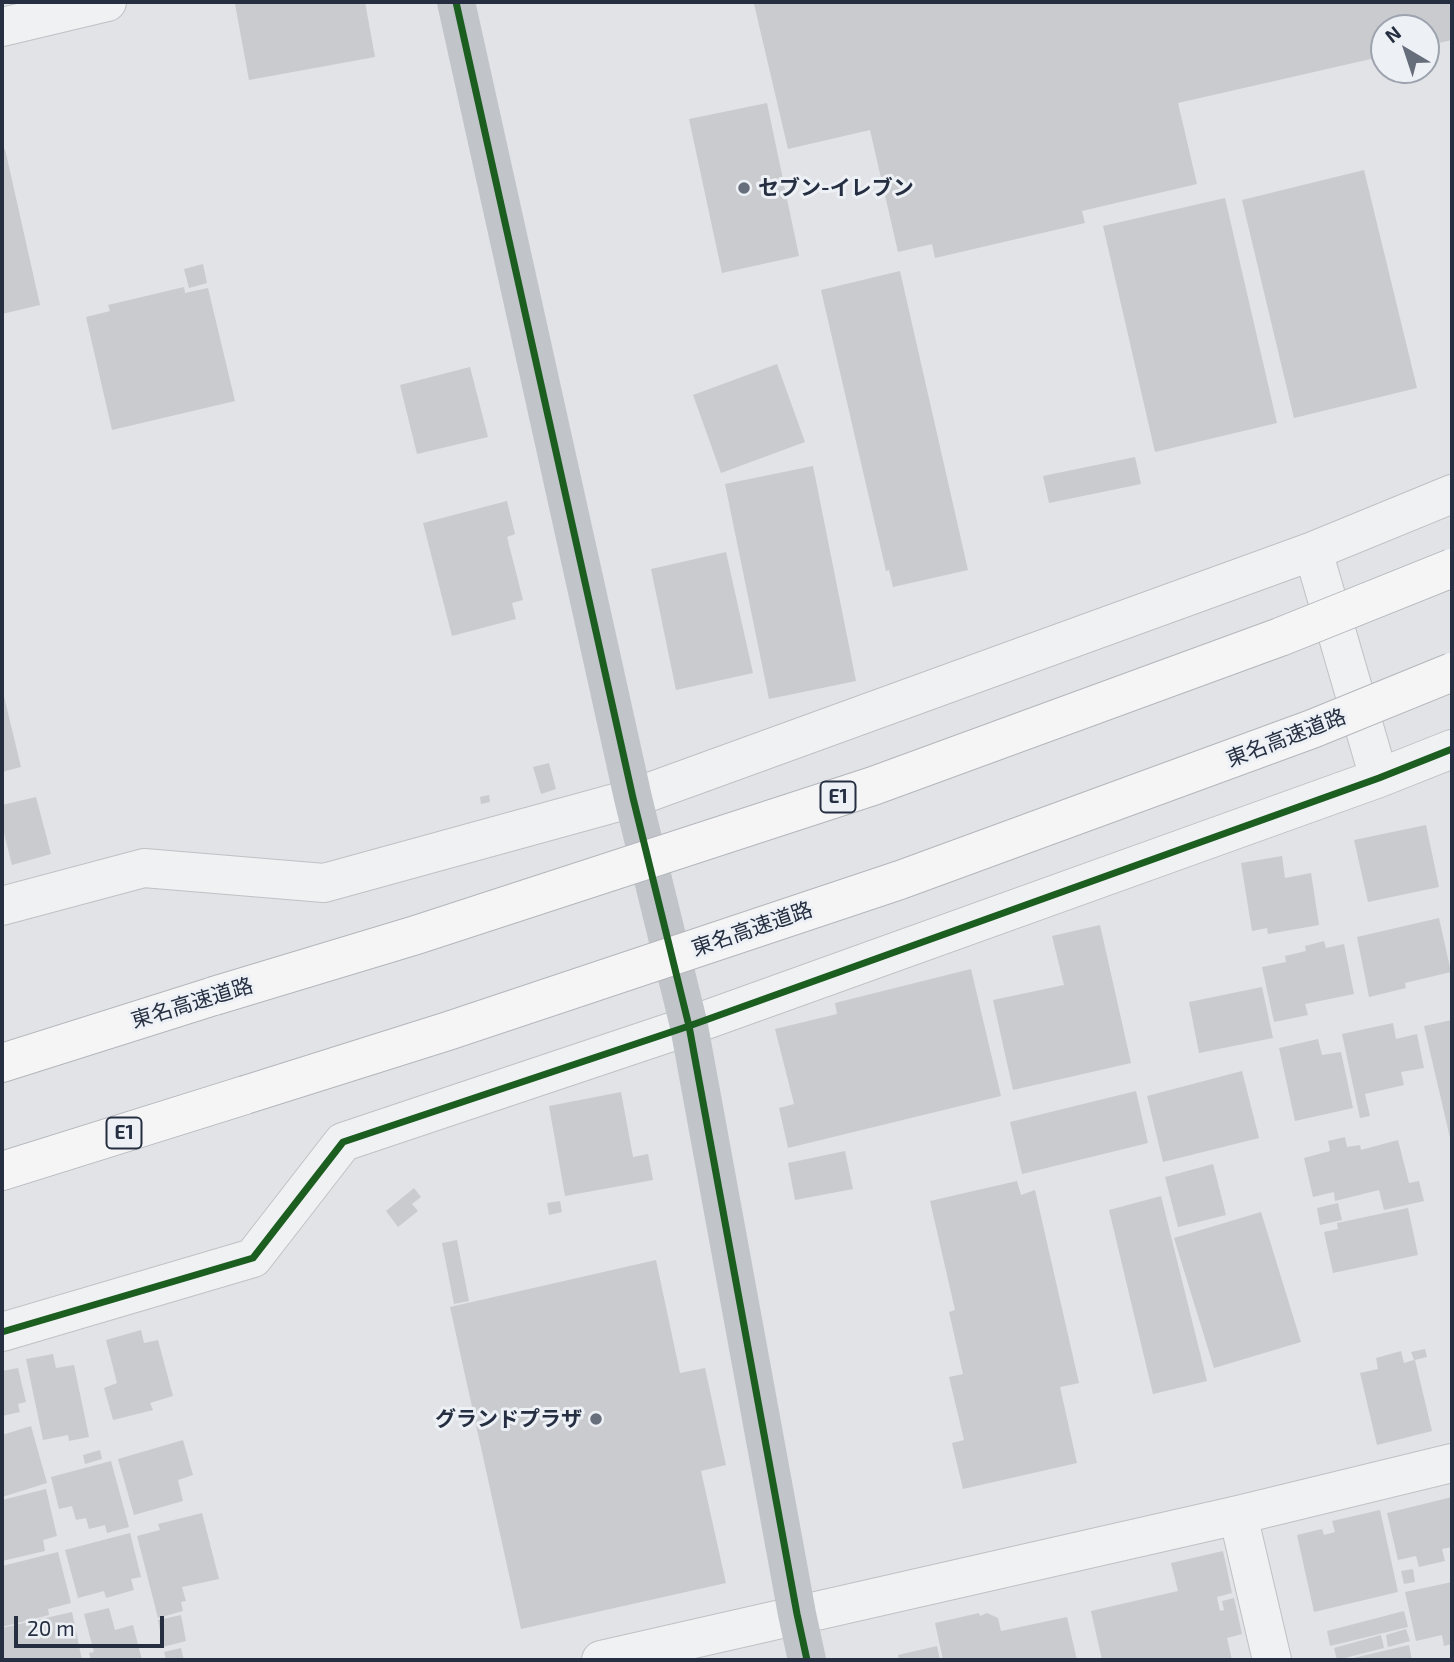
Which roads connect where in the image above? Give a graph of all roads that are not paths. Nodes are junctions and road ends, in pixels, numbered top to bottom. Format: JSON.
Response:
{"nodes":[{"id":1,"x":107,"y":2,"type":"edge"},
{"id":2,"x":456,"y":2,"type":"edge"},
{"id":3,"x":2,"y":26,"type":"edge"},
{"id":4,"x":1452,"y":495,"type":"edge"},
{"id":5,"x":1313,"y":551,"type":"junction"},
{"id":6,"x":1452,"y":568,"type":"edge"},
{"id":7,"x":1452,"y":672,"type":"edge"},
{"id":8,"x":1452,"y":749,"type":"edge"},
{"id":9,"x":1379,"y":778,"type":"junction"},
{"id":10,"x":633,"y":798,"type":"junction"},
{"id":11,"x":2,"y":906,"type":"edge"},
{"id":12,"x":689,"y":1026,"type":"junction"},
{"id":13,"x":2,"y":1063,"type":"edge"},
{"id":14,"x":2,"y":1171,"type":"edge"},
{"id":15,"x":2,"y":1332,"type":"edge"},
{"id":16,"x":1452,"y":1463,"type":"edge"},
{"id":17,"x":1238,"y":1515,"type":"junction"},
{"id":18,"x":797,"y":1614,"type":"junction"},
{"id":19,"x":601,"y":1660,"type":"edge"},
{"id":20,"x":807,"y":1660,"type":"edge"},
{"id":21,"x":1272,"y":1660,"type":"edge"}],
"edges":[{"from":1,"to":3,"type":"street"},
{"from":2,"to":10,"type":"street"},
{"from":4,"to":5,"type":"street"},
{"from":5,"to":9,"type":"street"},
{"from":5,"to":10,"type":"street"},
{"from":6,"to":13,"type":"highway","name":"東名高速道路","number":"E1","bridge":true},
{"from":7,"to":14,"type":"highway","name":"東名高速道路","number":"E1","bridge":true},
{"from":8,"to":9,"type":"street"},
{"from":9,"to":12,"type":"street"},
{"from":10,"to":11,"type":"street"},
{"from":10,"to":12,"type":"street"},
{"from":12,"to":15,"type":"street"},
{"from":12,"to":18,"type":"street"},
{"from":16,"to":17,"type":"street"},
{"from":17,"to":18,"type":"street"},
{"from":17,"to":21,"type":"street"},
{"from":18,"to":19,"type":"street"},
{"from":18,"to":20,"type":"street"}]}
